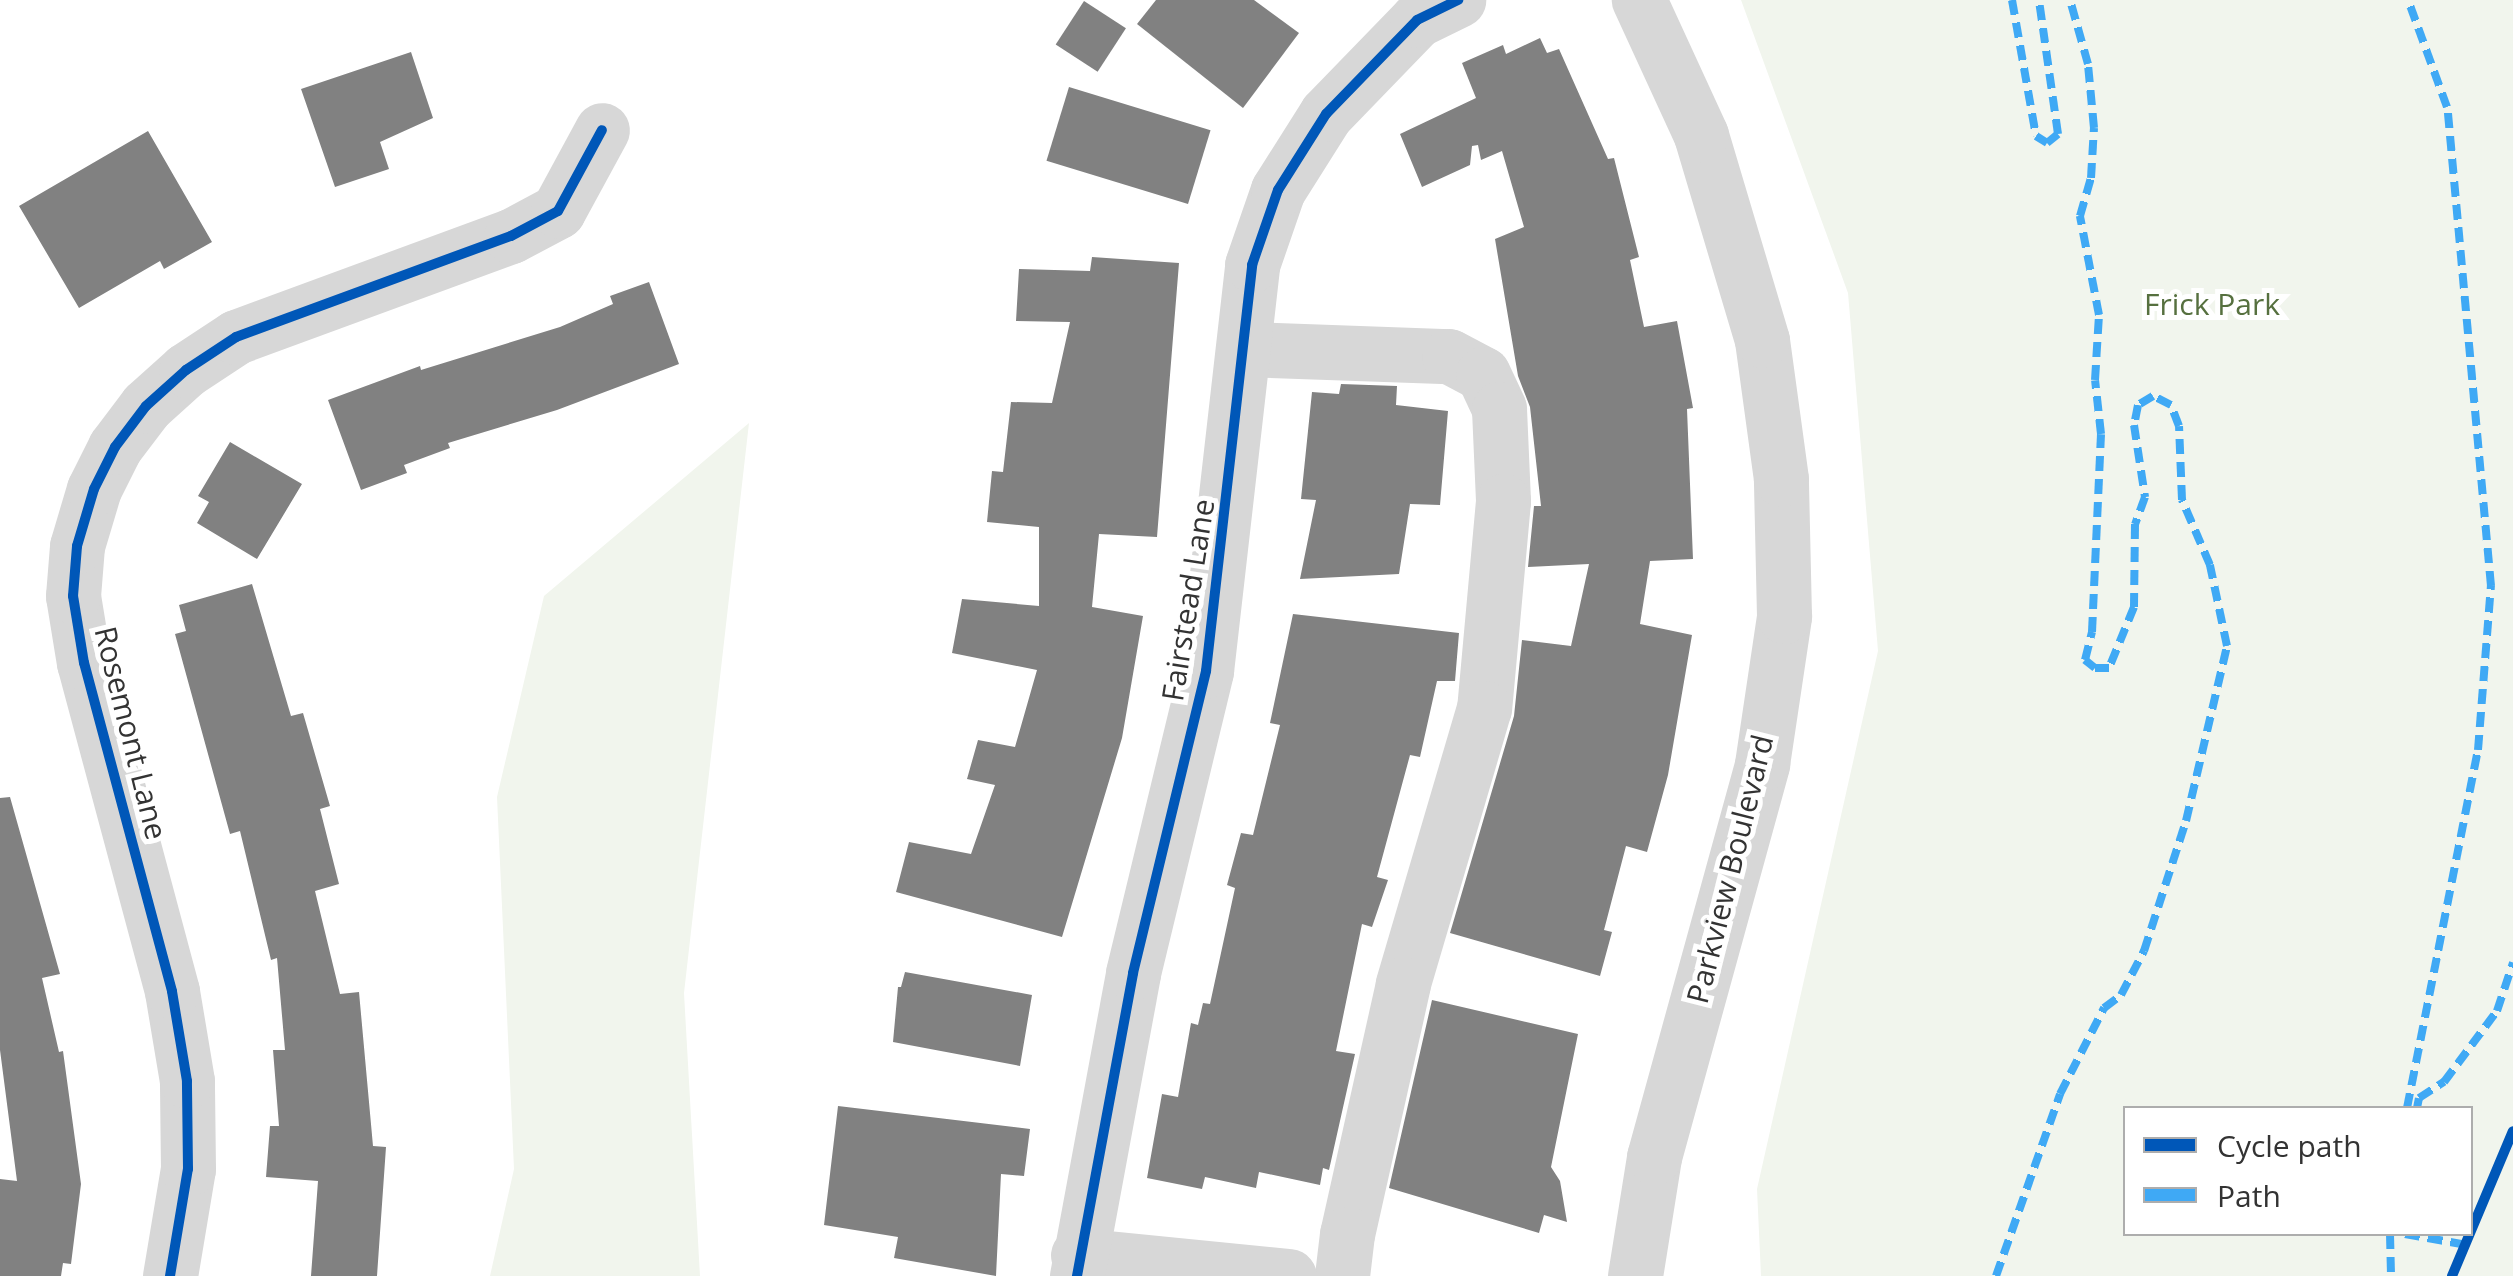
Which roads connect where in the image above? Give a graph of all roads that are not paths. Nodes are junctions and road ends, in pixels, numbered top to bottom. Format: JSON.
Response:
{"nodes":[{"id":1,"x":1458,"y":0,"type":"edge"},
{"id":2,"x":1639,"y":0,"type":"edge"},
{"id":3,"x":602,"y":130,"type":"dead end"},
{"id":4,"x":1244,"y":349,"type":"junction"},
{"id":5,"x":1078,"y":1265,"type":"edge"},
{"id":6,"x":170,"y":1276,"type":"edge"},
{"id":7,"x":1290,"y":1276,"type":"edge"},
{"id":8,"x":1342,"y":1276,"type":"edge"},
{"id":9,"x":1635,"y":1276,"type":"edge"}],
"edges":[{"from":1,"to":4,"type":"street","name":"Fairstead Lane"},
{"from":2,"to":9,"type":"street","name":"Parkview Boulevard"},
{"from":3,"to":6,"type":"street","name":"Rosemont Lane"},
{"from":4,"to":5,"type":"street","name":"Fairstead Lane"},
{"from":4,"to":8,"type":"street"},
{"from":5,"to":7,"type":"street"}]}
